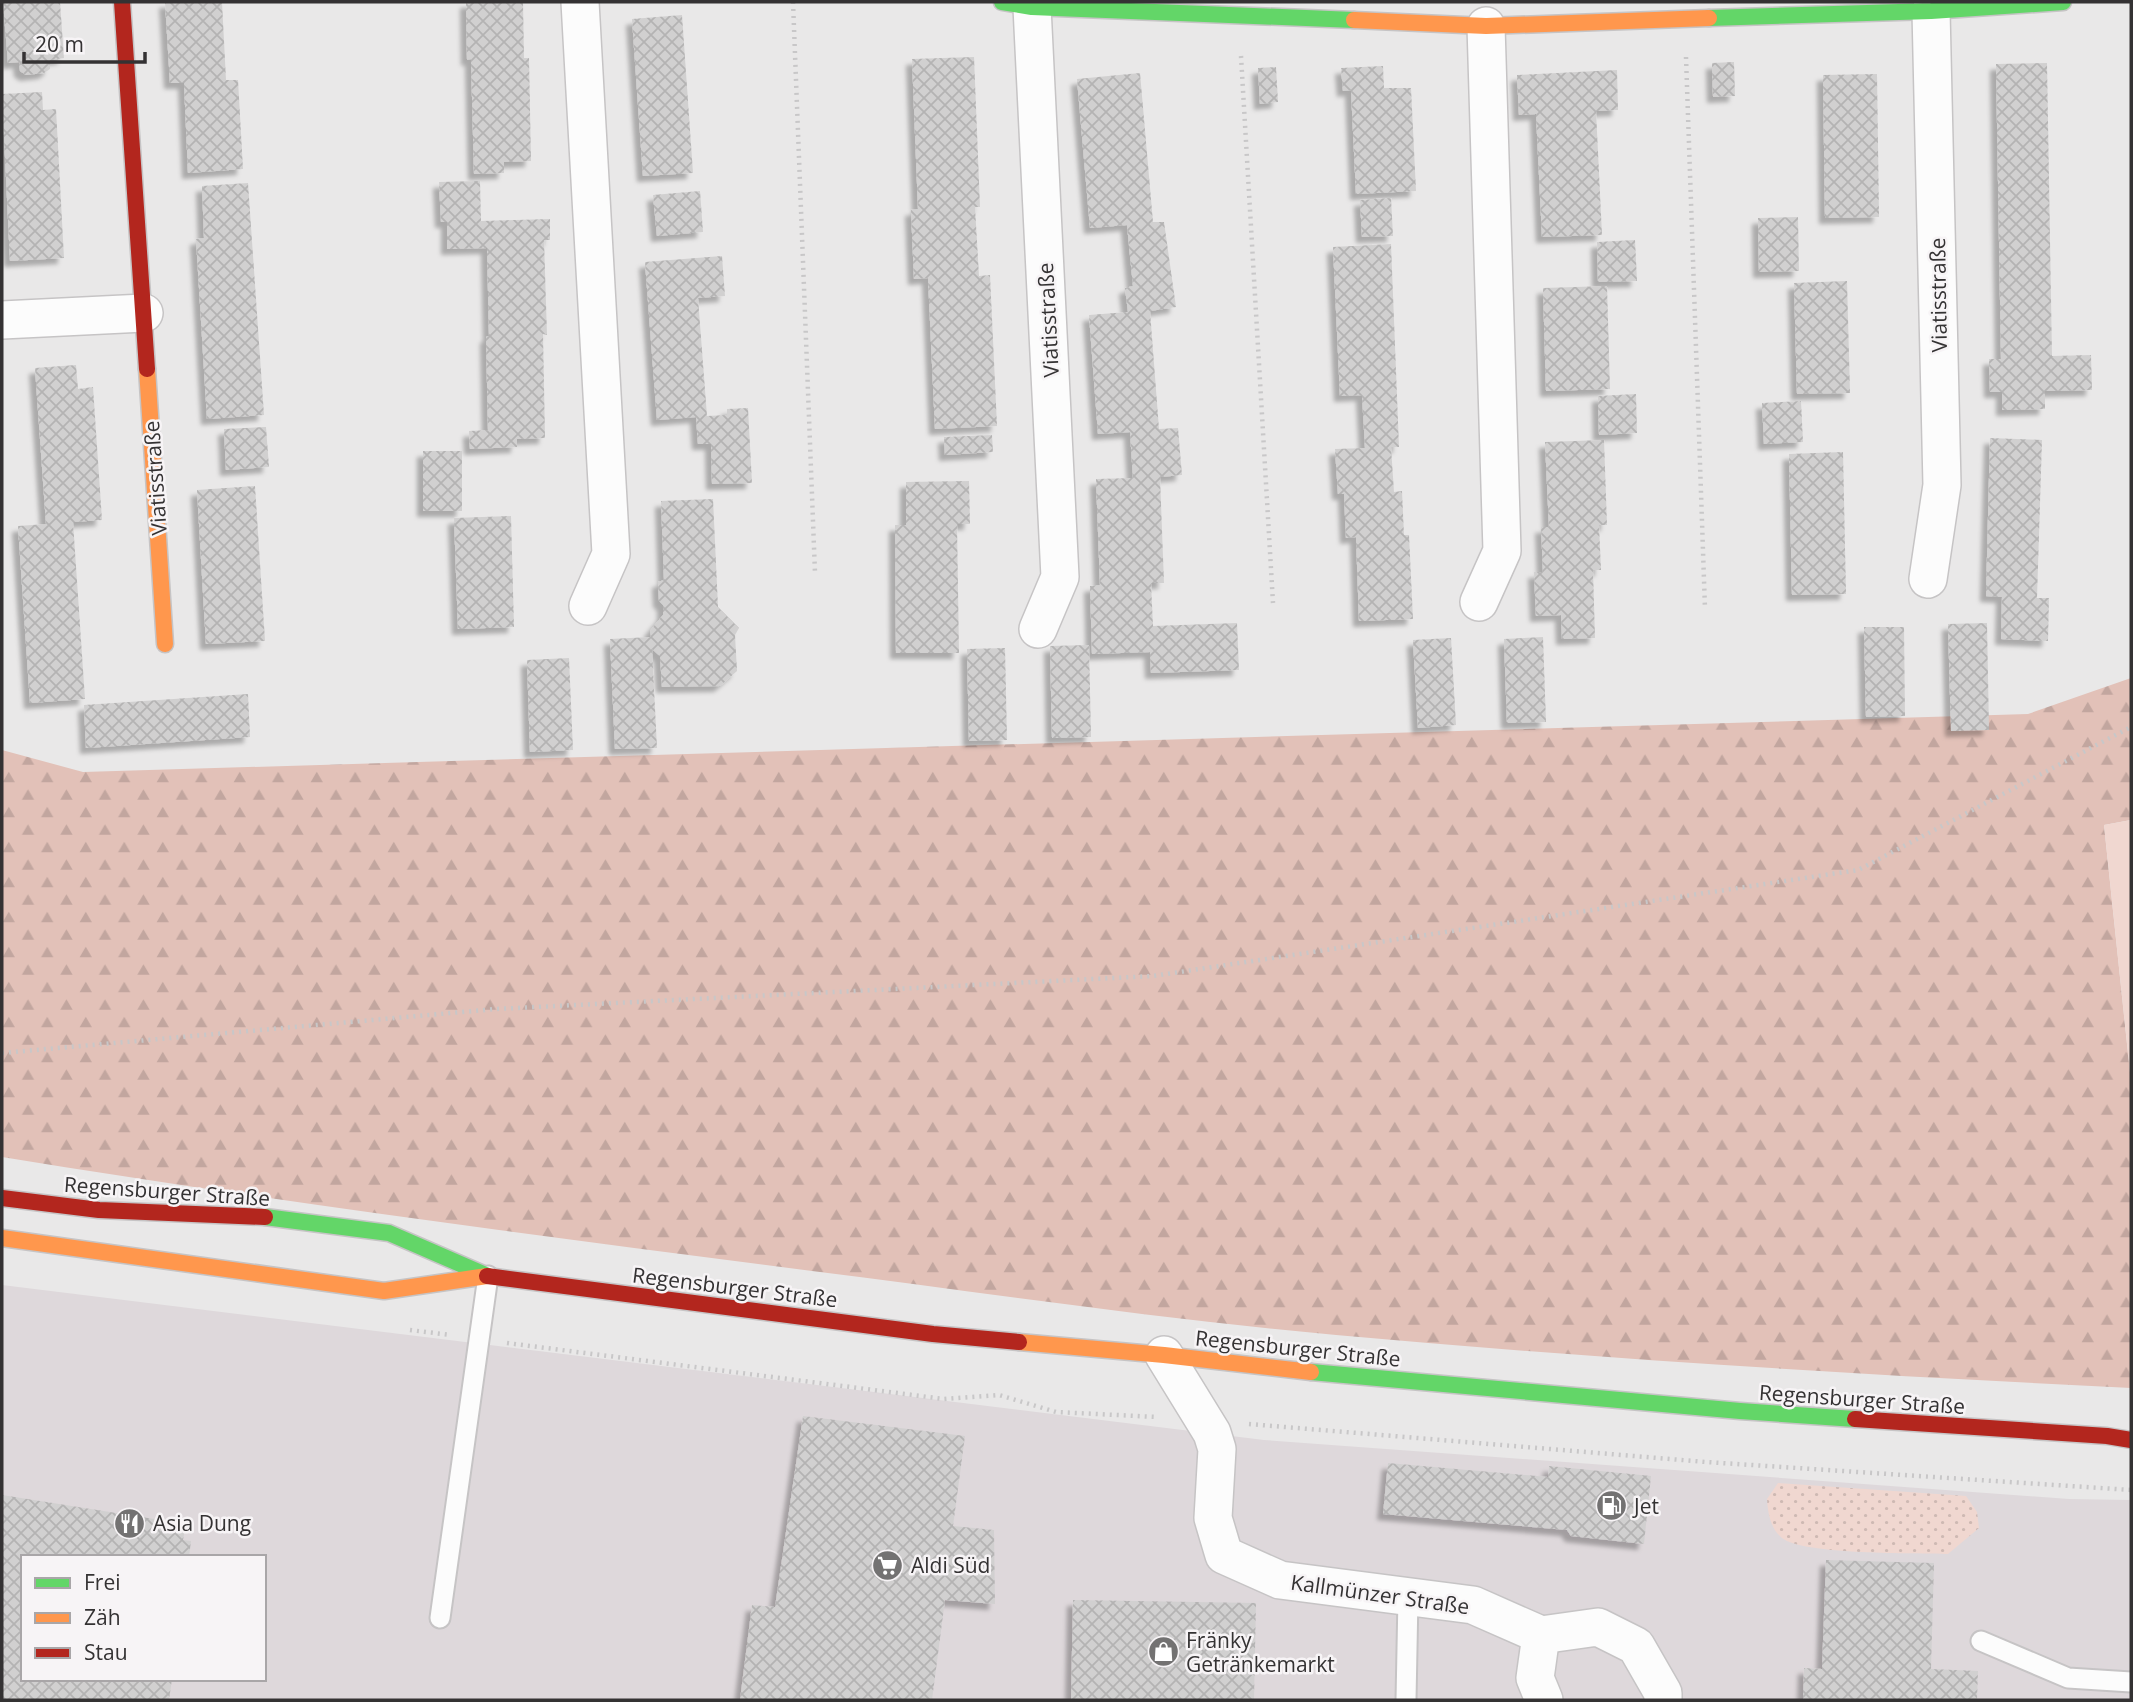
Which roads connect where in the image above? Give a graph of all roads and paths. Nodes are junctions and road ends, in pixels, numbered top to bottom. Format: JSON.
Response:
{"nodes":[{"id":1,"x":122,"y":2,"type":"edge"},
{"id":2,"x":580,"y":2,"type":"edge"},
{"id":3,"x":793,"y":2,"type":"edge"},
{"id":4,"x":2063,"y":2,"type":"edge"},
{"id":5,"x":1017,"y":5,"type":"edge"},
{"id":6,"x":1931,"y":11,"type":"junction"},
{"id":7,"x":1239,"y":16,"type":"junction"},
{"id":8,"x":1685,"y":19,"type":"junction"},
{"id":9,"x":1486,"y":26,"type":"junction"},
{"id":10,"x":144,"y":313,"type":"junction"},
{"id":11,"x":2,"y":320,"type":"edge"},
{"id":12,"x":815,"y":573,"type":"dead end"},
{"id":13,"x":1928,"y":579,"type":"dead end"},
{"id":14,"x":1479,"y":602,"type":"dead end"},
{"id":15,"x":1273,"y":603,"type":"dead end"},
{"id":16,"x":588,"y":606,"type":"dead end"},
{"id":17,"x":1705,"y":609,"type":"dead end"},
{"id":18,"x":1038,"y":629,"type":"dead end"},
{"id":19,"x":165,"y":644,"type":"dead end"},
{"id":20,"x":2131,"y":727,"type":"edge"},
{"id":21,"x":2,"y":1053,"type":"edge"},
{"id":22,"x":2,"y":1198,"type":"edge"},
{"id":23,"x":2,"y":1238,"type":"edge"},
{"id":24,"x":488,"y":1276,"type":"junction"},
{"id":25,"x":409,"y":1329,"type":"dead end"},
{"id":26,"x":478,"y":1339,"type":"junction"},
{"id":27,"x":1164,"y":1355,"type":"junction"},
{"id":28,"x":1206,"y":1420,"type":"junction"},
{"id":29,"x":2131,"y":1433,"type":"edge"},
{"id":30,"x":2106,"y":1436,"type":"junction"},
{"id":31,"x":2131,"y":1440,"type":"edge"},
{"id":32,"x":2131,"y":1490,"type":"edge"},
{"id":33,"x":1408,"y":1597,"type":"junction"},
{"id":34,"x":440,"y":1618,"type":"dead end"},
{"id":35,"x":1541,"y":1635,"type":"junction"},
{"id":36,"x":1981,"y":1641,"type":"dead end"},
{"id":37,"x":2131,"y":1682,"type":"edge"},
{"id":38,"x":1406,"y":1700,"type":"edge"},
{"id":39,"x":1544,"y":1700,"type":"edge"},
{"id":40,"x":1663,"y":1700,"type":"edge"}],
"edges":[{"from":1,"to":10,"type":"main road","name":"Viatisstraße"},
{"from":2,"to":16,"type":"street"},
{"from":3,"to":12,"type":"path"},
{"from":4,"to":6,"type":"main road","name":"Viatisstraße"},
{"from":5,"to":7,"type":"main road","name":"Viatisstraße"},
{"from":5,"to":18,"type":"street","name":"Viatisstraße"},
{"from":6,"to":8,"type":"main road","name":"Viatisstraße"},
{"from":6,"to":13,"type":"street","name":"Viatisstraße"},
{"from":7,"to":9,"type":"main road","name":"Viatisstraße"},
{"from":7,"to":15,"type":"path"},
{"from":8,"to":9,"type":"main road","name":"Viatisstraße"},
{"from":8,"to":17,"type":"path"},
{"from":9,"to":14,"type":"street"},
{"from":10,"to":11,"type":"street"},
{"from":10,"to":19,"type":"main road","name":"Viatisstraße"},
{"from":20,"to":21,"type":"path"},
{"from":22,"to":24,"type":"main road","name":"Regensburger Straße"},
{"from":23,"to":24,"type":"main road","name":"Regensburger Straße"},
{"from":24,"to":26,"type":"lane"},
{"from":24,"to":27,"type":"main road","name":"Regensburger Straße"},
{"from":25,"to":26,"type":"path"},
{"from":26,"to":28,"type":"path"},
{"from":26,"to":34,"type":"lane"},
{"from":27,"to":28,"type":"street","name":"Kallmünzer Straße"},
{"from":27,"to":30,"type":"main road","name":"Regensburger Straße"},
{"from":28,"to":32,"type":"path"},
{"from":28,"to":33,"type":"street","name":"Kallmünzer Straße"},
{"from":29,"to":30,"type":"main road","name":"Regensburger Straße"},
{"from":30,"to":31,"type":"main road","name":"Regensburger Straße"},
{"from":33,"to":35,"type":"street","name":"Kallmünzer Straße"},
{"from":33,"to":38,"type":"lane"},
{"from":35,"to":39,"type":"street"},
{"from":35,"to":40,"type":"street"},
{"from":36,"to":37,"type":"lane"}]}
